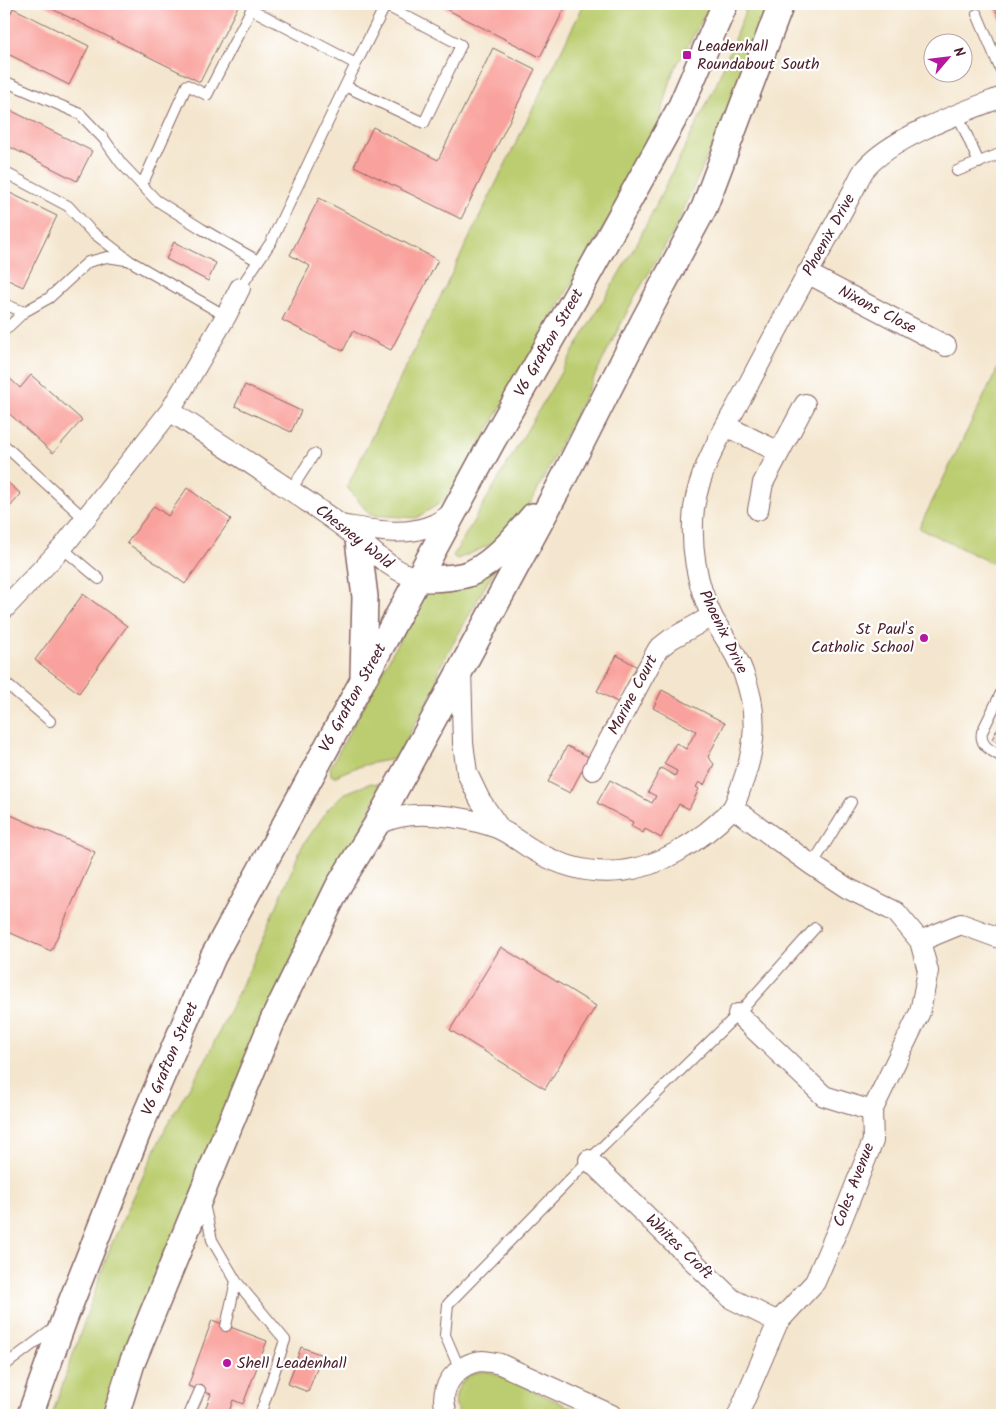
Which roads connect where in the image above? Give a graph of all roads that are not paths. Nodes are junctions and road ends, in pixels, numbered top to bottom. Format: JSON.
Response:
{"nodes":[{"id":1,"x":725,"y":4,"type":"edge"},
{"id":2,"x":781,"y":4,"type":"edge"},
{"id":3,"x":385,"y":5,"type":"edge"},
{"id":4,"x":252,"y":7,"type":"edge"},
{"id":5,"x":977,"y":14,"type":"dead end"},
{"id":6,"x":356,"y":64,"type":"junction"},
{"id":7,"x":1002,"y":73,"type":"edge"},
{"id":8,"x":4,"y":81,"type":"edge"},
{"id":9,"x":345,"y":86,"type":"junction"},
{"id":10,"x":1002,"y":97,"type":"edge"},
{"id":11,"x":958,"y":115,"type":"junction"},
{"id":12,"x":1002,"y":153,"type":"edge"},
{"id":13,"x":979,"y":163,"type":"junction"},
{"id":14,"x":957,"y":171,"type":"dead end"},
{"id":15,"x":4,"y":172,"type":"edge"},
{"id":16,"x":142,"y":185,"type":"junction"},
{"id":17,"x":130,"y":261,"type":"junction"},
{"id":18,"x":258,"y":261,"type":"junction"},
{"id":19,"x":808,"y":274,"type":"junction"},
{"id":20,"x":240,"y":288,"type":"joint"},
{"id":21,"x":4,"y":304,"type":"edge"},
{"id":22,"x":24,"y":312,"type":"junction"},
{"id":23,"x":226,"y":316,"type":"junction"},
{"id":24,"x":4,"y":331,"type":"edge"},
{"id":25,"x":946,"y":346,"type":"dead end"},
{"id":26,"x":805,"y":404,"type":"dead end"},
{"id":27,"x":170,"y":411,"type":"junction"},
{"id":28,"x":726,"y":426,"type":"junction"},
{"id":29,"x":4,"y":445,"type":"edge"},
{"id":30,"x":779,"y":452,"type":"junction"},
{"id":31,"x":314,"y":454,"type":"dead end"},
{"id":32,"x":559,"y":487,"type":"junction"},
{"id":33,"x":291,"y":490,"type":"junction"},
{"id":34,"x":758,"y":510,"type":"dead end"},
{"id":35,"x":456,"y":512,"type":"junction"},
{"id":36,"x":85,"y":519,"type":"junction"},
{"id":37,"x":350,"y":532,"type":"junction"},
{"id":38,"x":62,"y":548,"type":"junction"},
{"id":39,"x":99,"y":579,"type":"dead end"},
{"id":40,"x":419,"y":579,"type":"junction"},
{"id":41,"x":4,"y":609,"type":"edge"},
{"id":42,"x":712,"y":616,"type":"junction"},
{"id":43,"x":462,"y":669,"type":"junction"},
{"id":44,"x":363,"y":680,"type":"junction"},
{"id":45,"x":4,"y":682,"type":"edge"},
{"id":46,"x":1002,"y":691,"type":"edge"},
{"id":47,"x":50,"y":721,"type":"dead end"},
{"id":48,"x":1002,"y":757,"type":"edge"},
{"id":49,"x":593,"y":770,"type":"dead end"},
{"id":50,"x":851,"y":802,"type":"dead end"},
{"id":51,"x":733,"y":808,"type":"junction"},
{"id":52,"x":376,"y":825,"type":"junction"},
{"id":53,"x":500,"y":829,"type":"junction"},
{"id":54,"x":812,"y":865,"type":"junction"},
{"id":55,"x":815,"y":928,"type":"dead end"},
{"id":56,"x":1002,"y":939,"type":"edge"},
{"id":57,"x":920,"y":940,"type":"junction"},
{"id":58,"x":738,"y":1014,"type":"junction"},
{"id":59,"x":872,"y":1111,"type":"junction"},
{"id":60,"x":589,"y":1160,"type":"junction"},
{"id":61,"x":202,"y":1190,"type":"junction"},
{"id":62,"x":236,"y":1281,"type":"junction"},
{"id":63,"x":64,"y":1320,"type":"junction"},
{"id":64,"x":778,"y":1322,"type":"junction"},
{"id":65,"x":226,"y":1326,"type":"dead end"},
{"id":66,"x":4,"y":1366,"type":"edge"},
{"id":67,"x":460,"y":1370,"type":"junction"},
{"id":68,"x":200,"y":1390,"type":"dead end"},
{"id":69,"x":30,"y":1415,"type":"edge"},
{"id":70,"x":116,"y":1415,"type":"edge"},
{"id":71,"x":189,"y":1415,"type":"edge"},
{"id":72,"x":260,"y":1415,"type":"edge"},
{"id":73,"x":447,"y":1415,"type":"edge"},
{"id":74,"x":612,"y":1415,"type":"edge"},
{"id":75,"x":738,"y":1415,"type":"edge"}],
"edges":[{"from":1,"to":35,"type":"street","name":"V6 Grafton Street"},
{"from":2,"to":32,"type":"street"},
{"from":3,"to":6,"type":"lane"},
{"from":3,"to":9,"type":"lane"},
{"from":4,"to":6,"type":"lane"},
{"from":4,"to":16,"type":"lane"},
{"from":5,"to":7,"type":"lane"},
{"from":6,"to":9,"type":"lane"},
{"from":8,"to":16,"type":"lane"},
{"from":9,"to":18,"type":"lane"},
{"from":10,"to":11,"type":"street","name":"Phoenix Drive"},
{"from":11,"to":13,"type":"lane"},
{"from":11,"to":19,"type":"street","name":"Phoenix Drive"},
{"from":12,"to":13,"type":"lane"},
{"from":13,"to":14,"type":"lane"},
{"from":15,"to":17,"type":"lane"},
{"from":16,"to":18,"type":"lane"},
{"from":17,"to":22,"type":"lane"},
{"from":17,"to":23,"type":"lane"},
{"from":18,"to":20,"type":"lane"},
{"from":19,"to":25,"type":"street","name":"Nixons Close"},
{"from":19,"to":28,"type":"street","name":"Phoenix Drive"},
{"from":20,"to":23,"type":"street"},
{"from":21,"to":22,"type":"lane"},
{"from":22,"to":24,"type":"lane"},
{"from":23,"to":27,"type":"street"},
{"from":26,"to":30,"type":"street"},
{"from":27,"to":33,"type":"street","name":"Chesney Wold"},
{"from":27,"to":36,"type":"street"},
{"from":28,"to":30,"type":"street"},
{"from":28,"to":42,"type":"street","name":"Phoenix Drive"},
{"from":29,"to":36,"type":"lane"},
{"from":30,"to":34,"type":"street"},
{"from":31,"to":33,"type":"lane"},
{"from":32,"to":40,"type":"street"},
{"from":32,"to":43,"type":"street"},
{"from":33,"to":37,"type":"street","name":"Chesney Wold"},
{"from":35,"to":37,"type":"street"},
{"from":35,"to":40,"type":"street","name":"V6 Grafton Street"},
{"from":36,"to":38,"type":"street"},
{"from":37,"to":40,"type":"street","name":"Chesney Wold"},
{"from":37,"to":44,"type":"street"},
{"from":38,"to":39,"type":"lane"},
{"from":38,"to":41,"type":"street"},
{"from":40,"to":44,"type":"street","name":"V6 Grafton Street"},
{"from":42,"to":49,"type":"street","name":"Marine Court"},
{"from":42,"to":51,"type":"street","name":"Phoenix Drive"},
{"from":43,"to":52,"type":"street"},
{"from":43,"to":53,"type":"street"},
{"from":44,"to":63,"type":"street","name":"V6 Grafton Street"},
{"from":45,"to":47,"type":"lane"},
{"from":46,"to":48,"type":"lane"},
{"from":50,"to":54,"type":"lane"},
{"from":51,"to":53,"type":"street","name":"Phoenix Drive"},
{"from":51,"to":54,"type":"street","name":"Coles Avenue"},
{"from":52,"to":53,"type":"street","name":"Phoenix Drive"},
{"from":52,"to":61,"type":"street"},
{"from":54,"to":57,"type":"street","name":"Coles Avenue"},
{"from":55,"to":58,"type":"lane"},
{"from":56,"to":57,"type":"street"},
{"from":57,"to":59,"type":"street","name":"Coles Avenue"},
{"from":58,"to":59,"type":"street"},
{"from":58,"to":60,"type":"lane"},
{"from":59,"to":64,"type":"street","name":"Coles Avenue"},
{"from":60,"to":64,"type":"street","name":"Whites Croft"},
{"from":60,"to":67,"type":"lane"},
{"from":61,"to":62,"type":"lane"},
{"from":61,"to":70,"type":"street"},
{"from":62,"to":65,"type":"lane"},
{"from":62,"to":72,"type":"lane"},
{"from":63,"to":66,"type":"lane"},
{"from":63,"to":69,"type":"street","name":"V6 Grafton Street"},
{"from":64,"to":75,"type":"street","name":"Coles Avenue"},
{"from":67,"to":73,"type":"street"},
{"from":67,"to":74,"type":"street"},
{"from":68,"to":71,"type":"lane"}]}
